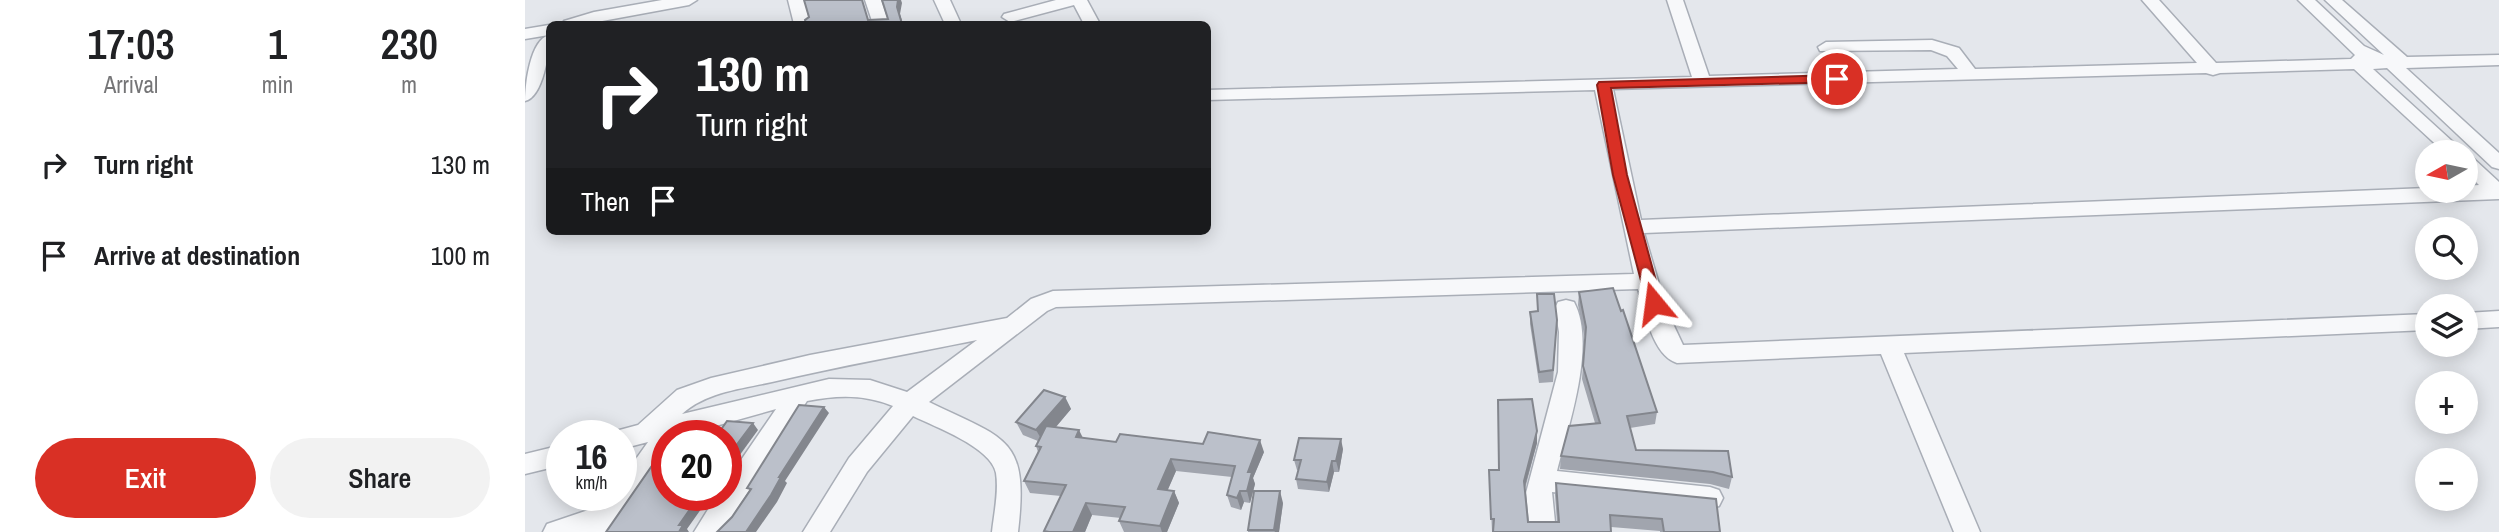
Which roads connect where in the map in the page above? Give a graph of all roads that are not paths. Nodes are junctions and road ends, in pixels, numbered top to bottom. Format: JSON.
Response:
{"nodes":[{"id":1,"x":689,"y":0,"type":"edge"},
{"id":2,"x":796,"y":0,"type":"edge"},
{"id":3,"x":873,"y":0,"type":"edge"},
{"id":4,"x":942,"y":0,"type":"edge"},
{"id":5,"x":1675,"y":0,"type":"edge"},
{"id":6,"x":2150,"y":0,"type":"edge"},
{"id":7,"x":2306,"y":0,"type":"edge"},
{"id":8,"x":2333,"y":0,"type":"edge"},
{"id":9,"x":1069,"y":1,"type":"edge"},
{"id":10,"x":1010,"y":16,"type":"dead end"},
{"id":11,"x":580,"y":21,"type":"edge"},
{"id":12,"x":801,"y":21,"type":"edge"},
{"id":13,"x":880,"y":21,"type":"edge"},
{"id":14,"x":952,"y":21,"type":"edge"},
{"id":15,"x":1089,"y":21,"type":"edge"},
{"id":16,"x":546,"y":30,"type":"edge"},
{"id":17,"x":525,"y":34,"type":"edge"},
{"id":18,"x":546,"y":47,"type":"edge"},
{"id":19,"x":1826,"y":47,"type":"dead end"},
{"id":20,"x":2359,"y":58,"type":"junction"},
{"id":21,"x":2499,"y":60,"type":"edge"},
{"id":22,"x":2398,"y":64,"type":"junction"},
{"id":23,"x":2213,"y":70,"type":"junction"},
{"id":24,"x":1972,"y":76,"type":"junction"},
{"id":25,"x":1702,"y":82,"type":"junction"},
{"id":26,"x":1604,"y":85,"type":"junction"},
{"id":27,"x":525,"y":96,"type":"edge"},
{"id":28,"x":1211,"y":96,"type":"edge"},
{"id":29,"x":2443,"y":140,"type":"edge"},
{"id":30,"x":2499,"y":163,"type":"edge"},
{"id":31,"x":2478,"y":173,"type":"edge"},
{"id":32,"x":2498,"y":191,"type":"edge"},
{"id":33,"x":1635,"y":227,"type":"junction"},
{"id":34,"x":1647,"y":281,"type":"junction"},
{"id":35,"x":1566,"y":308,"type":"dead end"},
{"id":36,"x":2499,"y":319,"type":"edge"},
{"id":37,"x":2478,"y":320,"type":"edge"},
{"id":38,"x":2415,"y":323,"type":"edge"},
{"id":39,"x":1013,"y":325,"type":"junction"},
{"id":40,"x":1890,"y":347,"type":"junction"},
{"id":41,"x":799,"y":395,"type":"junction"},
{"id":42,"x":911,"y":403,"type":"junction"},
{"id":43,"x":695,"y":420,"type":"edge"},
{"id":44,"x":651,"y":431,"type":"edge"},
{"id":45,"x":645,"y":432,"type":"junction"},
{"id":46,"x":637,"y":434,"type":"edge"},
{"id":47,"x":546,"y":458,"type":"edge"},
{"id":48,"x":651,"y":458,"type":"edge"},
{"id":49,"x":525,"y":464,"type":"edge"},
{"id":50,"x":1542,"y":480,"type":"junction"},
{"id":51,"x":1710,"y":498,"type":"edge"},
{"id":52,"x":606,"y":522,"type":"edge"},
{"id":53,"x":555,"y":532,"type":"edge"},
{"id":54,"x":707,"y":532,"type":"edge"},
{"id":55,"x":816,"y":532,"type":"edge"},
{"id":56,"x":1005,"y":532,"type":"edge"},
{"id":57,"x":1543,"y":532,"type":"edge"},
{"id":58,"x":1967,"y":532,"type":"edge"}],
"edges":[{"from":1,"to":11,"type":"street"},
{"from":2,"to":12,"type":"street"},
{"from":3,"to":13,"type":"street"},
{"from":4,"to":14,"type":"street"},
{"from":5,"to":25,"type":"street"},
{"from":6,"to":23,"type":"street"},
{"from":7,"to":20,"type":"street"},
{"from":8,"to":22,"type":"street"},
{"from":9,"to":10,"type":"street"},
{"from":9,"to":15,"type":"street"},
{"from":16,"to":17,"type":"street"},
{"from":18,"to":27,"type":"street"},
{"from":19,"to":24,"type":"street"},
{"from":20,"to":22,"type":"street"},
{"from":20,"to":23,"type":"street"},
{"from":20,"to":29,"type":"street"},
{"from":21,"to":22,"type":"street"},
{"from":22,"to":30,"type":"street"},
{"from":23,"to":24,"type":"street"},
{"from":24,"to":25,"type":"street"},
{"from":25,"to":26,"type":"street"},
{"from":26,"to":28,"type":"street"},
{"from":26,"to":33,"type":"street"},
{"from":31,"to":32,"type":"street"},
{"from":32,"to":33,"type":"street"},
{"from":33,"to":34,"type":"street"},
{"from":34,"to":39,"type":"street"},
{"from":34,"to":40,"type":"street"},
{"from":35,"to":50,"type":"street"},
{"from":36,"to":37,"type":"street"},
{"from":38,"to":40,"type":"street"},
{"from":39,"to":42,"type":"street"},
{"from":39,"to":45,"type":"street"},
{"from":40,"to":58,"type":"street"},
{"from":41,"to":42,"type":"street"},
{"from":41,"to":43,"type":"street"},
{"from":41,"to":54,"type":"street"},
{"from":42,"to":55,"type":"street"},
{"from":42,"to":56,"type":"street"},
{"from":44,"to":45,"type":"street"},
{"from":45,"to":46,"type":"street"},
{"from":47,"to":49,"type":"street"},
{"from":48,"to":52,"type":"street"},
{"from":50,"to":51,"type":"street"},
{"from":50,"to":57,"type":"street"},
{"from":52,"to":53,"type":"street"}]}
